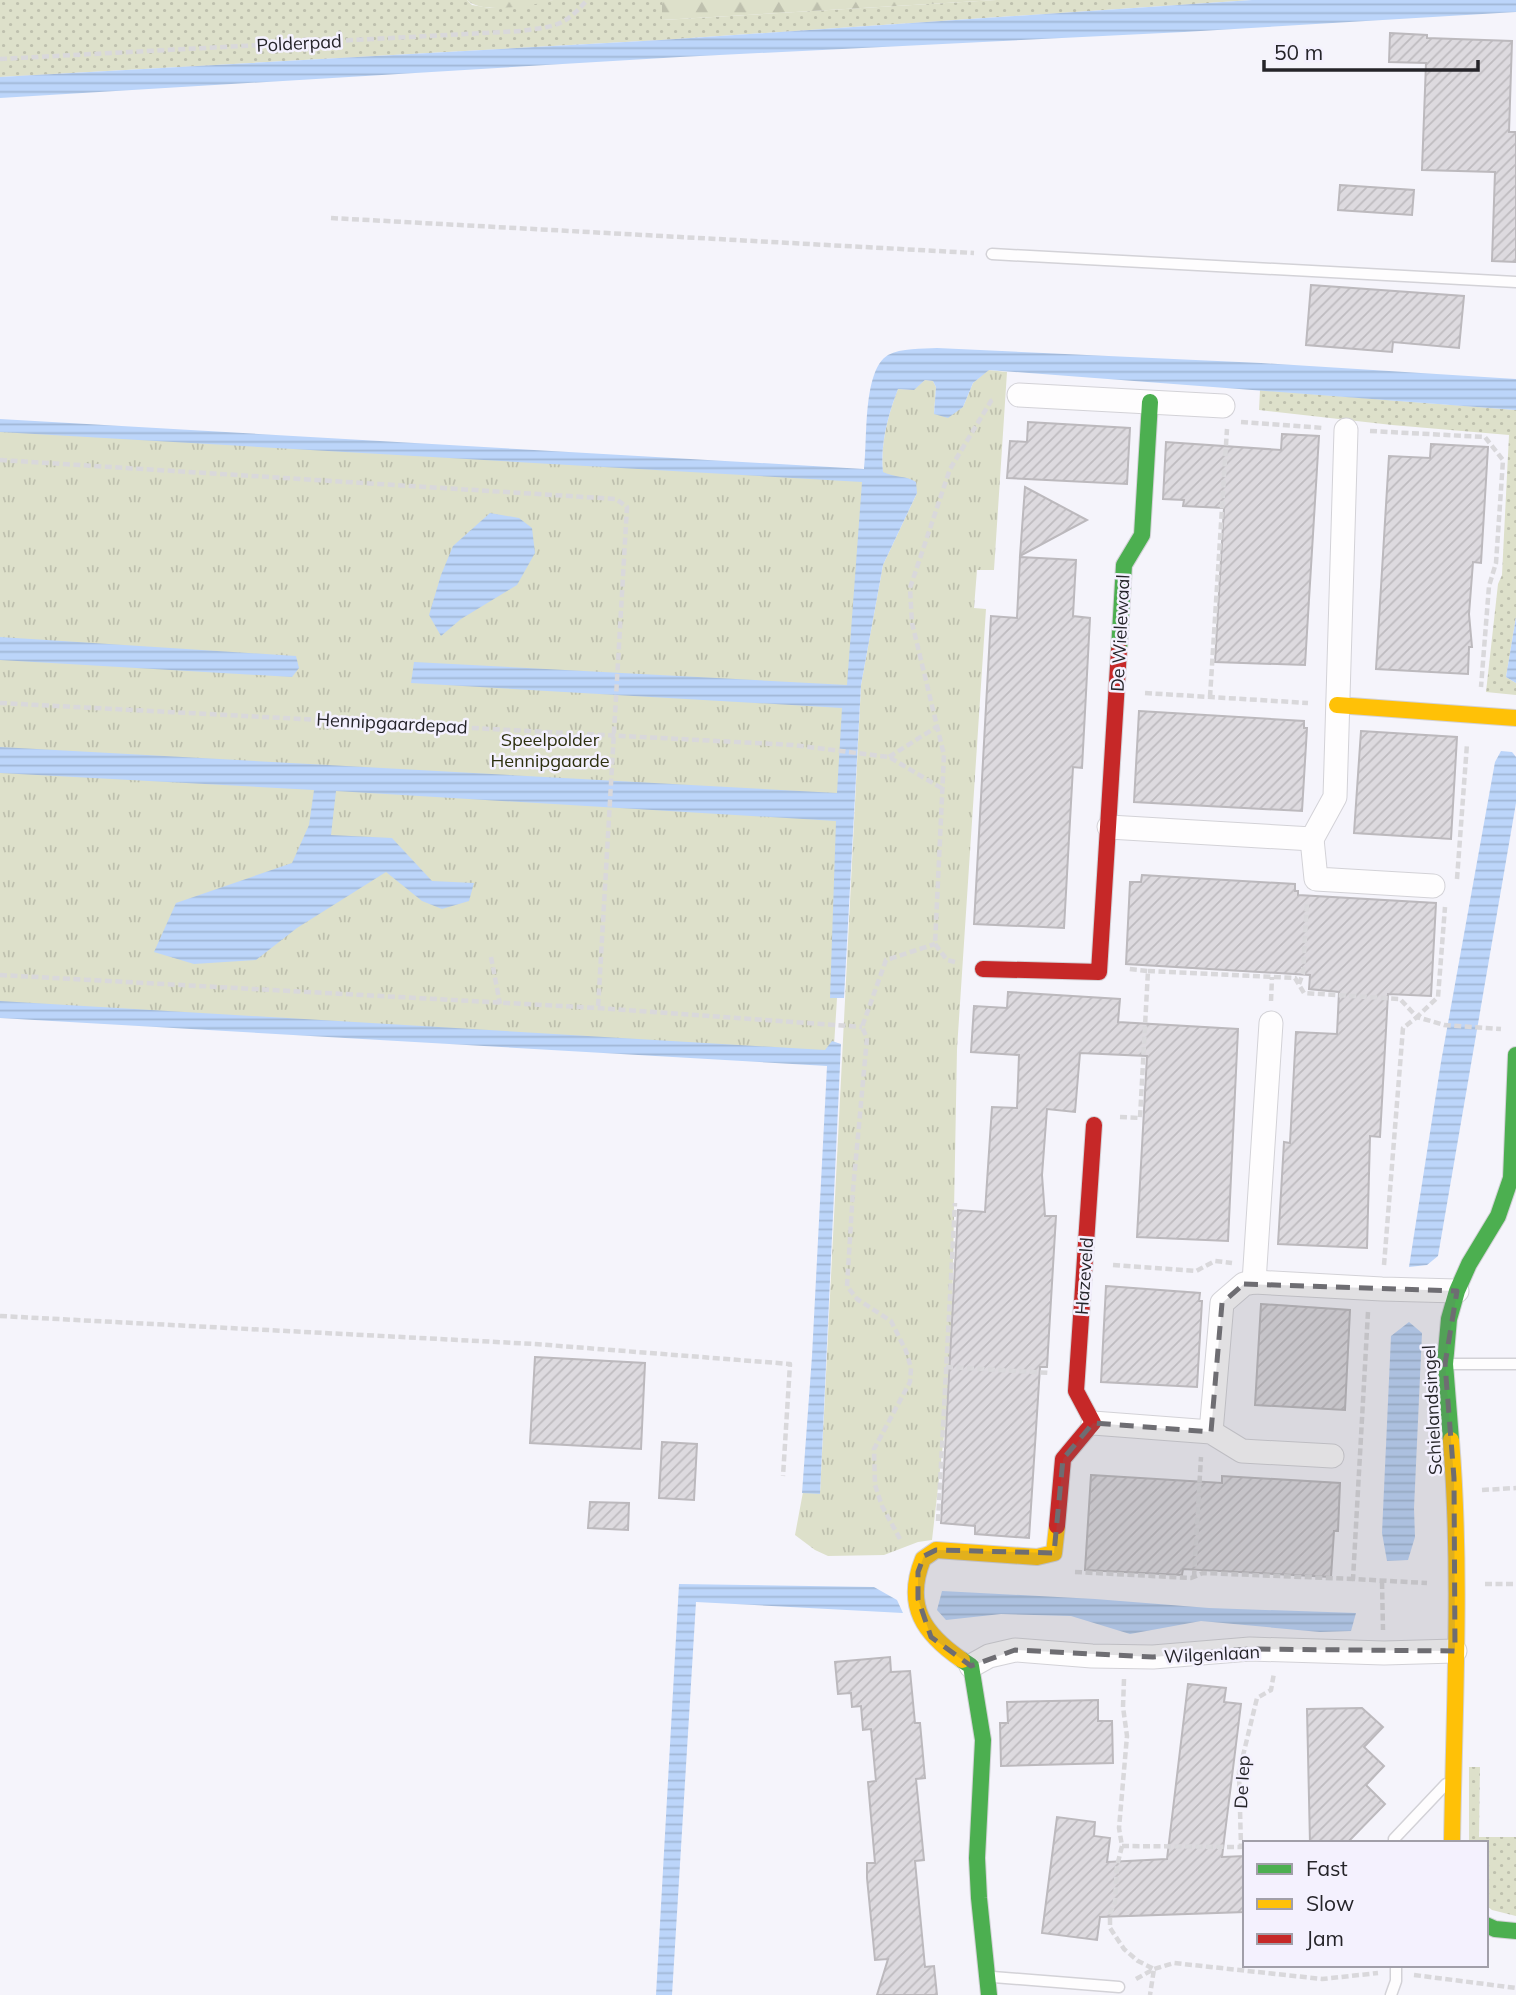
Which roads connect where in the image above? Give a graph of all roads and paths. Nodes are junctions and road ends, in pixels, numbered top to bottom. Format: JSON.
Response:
{"nodes":[{"id":1,"x":587,"y":0,"type":"edge"},
{"id":2,"x":0,"y":59,"type":"edge"},
{"id":3,"x":331,"y":218,"type":"dead end"},
{"id":4,"x":992,"y":254,"type":"joint"},
{"id":5,"x":1516,"y":282,"type":"edge"},
{"id":6,"x":1019,"y":395,"type":"joint"},
{"id":7,"x":1150,"y":402,"type":"junction"},
{"id":8,"x":1226,"y":411,"type":"junction"},
{"id":9,"x":1346,"y":430,"type":"junction"},
{"id":10,"x":0,"y":460,"type":"edge"},
{"id":11,"x":1117,"y":692,"type":"junction"},
{"id":12,"x":1210,"y":697,"type":"junction"},
{"id":13,"x":0,"y":703,"type":"edge"},
{"id":14,"x":1337,"y":705,"type":"junction"},
{"id":15,"x":1478,"y":715,"type":"junction"},
{"id":16,"x":1516,"y":718,"type":"edge"},
{"id":17,"x":938,"y":726,"type":"junction"},
{"id":18,"x":615,"y":735,"type":"junction"},
{"id":19,"x":889,"y":757,"type":"junction"},
{"id":20,"x":943,"y":789,"type":"junction"},
{"id":21,"x":1109,"y":827,"type":"junction"},
{"id":22,"x":1312,"y":839,"type":"junction"},
{"id":23,"x":1316,"y":879,"type":"junction"},
{"id":24,"x":1439,"y":892,"type":"junction"},
{"id":25,"x":935,"y":944,"type":"junction"},
{"id":26,"x":491,"y":957,"type":"dead end"},
{"id":27,"x":1100,"y":965,"type":"junction"},
{"id":28,"x":983,"y":969,"type":"joint"},
{"id":29,"x":1148,"y":971,"type":"junction"},
{"id":30,"x":0,"y":975,"type":"edge"},
{"id":31,"x":1299,"y":984,"type":"junction"},
{"id":32,"x":500,"y":1004,"type":"junction"},
{"id":33,"x":598,"y":1008,"type":"junction"},
{"id":34,"x":1418,"y":1017,"type":"junction"},
{"id":35,"x":1271,"y":1023,"type":"dead end"},
{"id":36,"x":862,"y":1027,"type":"junction"},
{"id":37,"x":1480,"y":1028,"type":"dead end"},
{"id":38,"x":1516,"y":1055,"type":"edge"},
{"id":39,"x":1515,"y":1090,"type":"edge"},
{"id":40,"x":1094,"y":1125,"type":"joint"},
{"id":41,"x":955,"y":1203,"type":"dead end"},
{"id":42,"x":1084,"y":1263,"type":"junction"},
{"id":43,"x":1254,"y":1273,"type":"junction"},
{"id":44,"x":1382,"y":1289,"type":"junction"},
{"id":45,"x":1457,"y":1291,"type":"junction"},
{"id":46,"x":0,"y":1316,"type":"edge"},
{"id":47,"x":1445,"y":1364,"type":"junction"},
{"id":48,"x":1516,"y":1364,"type":"edge"},
{"id":49,"x":946,"y":1367,"type":"junction"},
{"id":50,"x":1077,"y":1374,"type":"junction"},
{"id":51,"x":1093,"y":1423,"type":"junction"},
{"id":52,"x":1207,"y":1432,"type":"junction"},
{"id":53,"x":1332,"y":1456,"type":"dead end"},
{"id":54,"x":783,"y":1476,"type":"dead end"},
{"id":55,"x":936,"y":1550,"type":"junction"},
{"id":56,"x":1047,"y":1555,"type":"junction"},
{"id":57,"x":918,"y":1572,"type":"junction"},
{"id":58,"x":1194,"y":1577,"type":"junction"},
{"id":59,"x":1353,"y":1579,"type":"junction"},
{"id":60,"x":1382,"y":1582,"type":"junction"},
{"id":61,"x":1456,"y":1584,"type":"junction"},
{"id":62,"x":1278,"y":1651,"type":"junction"},
{"id":63,"x":1455,"y":1651,"type":"junction"},
{"id":64,"x":1384,"y":1653,"type":"junction"},
{"id":65,"x":1125,"y":1657,"type":"junction"},
{"id":66,"x":971,"y":1666,"type":"junction"},
{"id":67,"x":1453,"y":1777,"type":"junction"},
{"id":68,"x":1394,"y":1841,"type":"edge"},
{"id":69,"x":1452,"y":1841,"type":"edge"},
{"id":70,"x":1122,"y":1846,"type":"junction"},
{"id":71,"x":1243,"y":1847,"type":"edge"},
{"id":72,"x":1488,"y":1926,"type":"edge"},
{"id":73,"x":1516,"y":1931,"type":"edge"},
{"id":74,"x":1262,"y":1967,"type":"edge"},
{"id":75,"x":1154,"y":1969,"type":"junction"},
{"id":76,"x":1397,"y":1969,"type":"edge"},
{"id":77,"x":1262,"y":1973,"type":"junction"},
{"id":78,"x":990,"y":1976,"type":"junction"},
{"id":79,"x":1119,"y":1987,"type":"joint"},
{"id":80,"x":1516,"y":1988,"type":"edge"},
{"id":81,"x":989,"y":1995,"type":"edge"},
{"id":82,"x":1150,"y":1995,"type":"edge"},
{"id":83,"x":1391,"y":1995,"type":"edge"}],
"edges":[{"from":1,"to":2,"type":"path","name":"Polderpad"},
{"from":3,"to":4,"type":"path"},
{"from":4,"to":5,"type":"lane"},
{"from":6,"to":7,"type":"street"},
{"from":6,"to":17,"type":"path"},
{"from":7,"to":8,"type":"street"},
{"from":7,"to":11,"type":"street","name":"De Wielewaal"},
{"from":8,"to":9,"type":"path"},
{"from":8,"to":12,"type":"path"},
{"from":9,"to":14,"type":"street"},
{"from":9,"to":15,"type":"path"},
{"from":10,"to":18,"type":"path"},
{"from":11,"to":12,"type":"path"},
{"from":11,"to":21,"type":"street","name":"De Wielewaal"},
{"from":12,"to":14,"type":"path"},
{"from":13,"to":18,"type":"path","name":"Hennipgaardepad"},
{"from":14,"to":15,"type":"street"},
{"from":14,"to":22,"type":"street"},
{"from":15,"to":16,"type":"street"},
{"from":15,"to":24,"type":"path"},
{"from":17,"to":19,"type":"path"},
{"from":17,"to":20,"type":"path"},
{"from":18,"to":19,"type":"path","name":"Hennipgaardepad"},
{"from":18,"to":33,"type":"path"},
{"from":19,"to":20,"type":"path","name":"Hennipgaardepad"},
{"from":20,"to":25,"type":"path"},
{"from":21,"to":22,"type":"street"},
{"from":21,"to":27,"type":"street","name":"De Wielewaal"},
{"from":22,"to":23,"type":"street"},
{"from":23,"to":24,"type":"street"},
{"from":23,"to":31,"type":"path"},
{"from":24,"to":34,"type":"path"},
{"from":25,"to":28,"type":"path"},
{"from":25,"to":36,"type":"path"},
{"from":26,"to":32,"type":"path"},
{"from":27,"to":28,"type":"street"},
{"from":27,"to":29,"type":"path"},
{"from":29,"to":31,"type":"path"},
{"from":29,"to":40,"type":"path"},
{"from":30,"to":32,"type":"path"},
{"from":31,"to":34,"type":"path"},
{"from":32,"to":33,"type":"path"},
{"from":33,"to":36,"type":"path"},
{"from":34,"to":37,"type":"path"},
{"from":34,"to":44,"type":"path"},
{"from":35,"to":43,"type":"street"},
{"from":36,"to":57,"type":"path"},
{"from":38,"to":39,"type":"street","name":"Schielandsingel"},
{"from":39,"to":45,"type":"street","name":"Schielandsingel"},
{"from":40,"to":42,"type":"street","name":"Hazeveld"},
{"from":41,"to":49,"type":"path"},
{"from":42,"to":43,"type":"path"},
{"from":42,"to":50,"type":"street","name":"Hazeveld"},
{"from":43,"to":44,"type":"street"},
{"from":43,"to":52,"type":"street"},
{"from":44,"to":45,"type":"street"},
{"from":44,"to":59,"type":"path"},
{"from":45,"to":47,"type":"street","name":"Schielandsingel"},
{"from":46,"to":54,"type":"path"},
{"from":47,"to":48,"type":"lane"},
{"from":47,"to":61,"type":"street","name":"Schielandsingel"},
{"from":49,"to":50,"type":"path"},
{"from":49,"to":55,"type":"path"},
{"from":50,"to":51,"type":"street","name":"Hazeveld"},
{"from":51,"to":52,"type":"street"},
{"from":51,"to":56,"type":"street"},
{"from":52,"to":53,"type":"street"},
{"from":52,"to":58,"type":"path"},
{"from":55,"to":56,"type":"street"},
{"from":55,"to":57,"type":"street"},
{"from":56,"to":58,"type":"path"},
{"from":57,"to":66,"type":"street"},
{"from":58,"to":59,"type":"path"},
{"from":59,"to":60,"type":"path"},
{"from":60,"to":61,"type":"path"},
{"from":60,"to":64,"type":"path"},
{"from":61,"to":63,"type":"street","name":"Schielandsingel"},
{"from":62,"to":64,"type":"street","name":"Wilgenlaan"},
{"from":62,"to":65,"type":"street","name":"Wilgenlaan"},
{"from":62,"to":71,"type":"path","name":"De Iep"},
{"from":63,"to":64,"type":"street","name":"Wilgenlaan"},
{"from":63,"to":67,"type":"street","name":"Schielandsingel"},
{"from":65,"to":66,"type":"street","name":"Wilgenlaan"},
{"from":65,"to":70,"type":"path"},
{"from":66,"to":78,"type":"street"},
{"from":67,"to":68,"type":"lane"},
{"from":67,"to":69,"type":"street","name":"Schielandsingel"},
{"from":70,"to":71,"type":"path","name":"De Iep"},
{"from":70,"to":75,"type":"path"},
{"from":72,"to":73,"type":"street"},
{"from":74,"to":77,"type":"path"},
{"from":75,"to":77,"type":"path"},
{"from":75,"to":79,"type":"path"},
{"from":75,"to":82,"type":"path"},
{"from":76,"to":77,"type":"path"},
{"from":76,"to":80,"type":"path"},
{"from":76,"to":83,"type":"lane"},
{"from":78,"to":79,"type":"lane"},
{"from":78,"to":81,"type":"street"}]}
